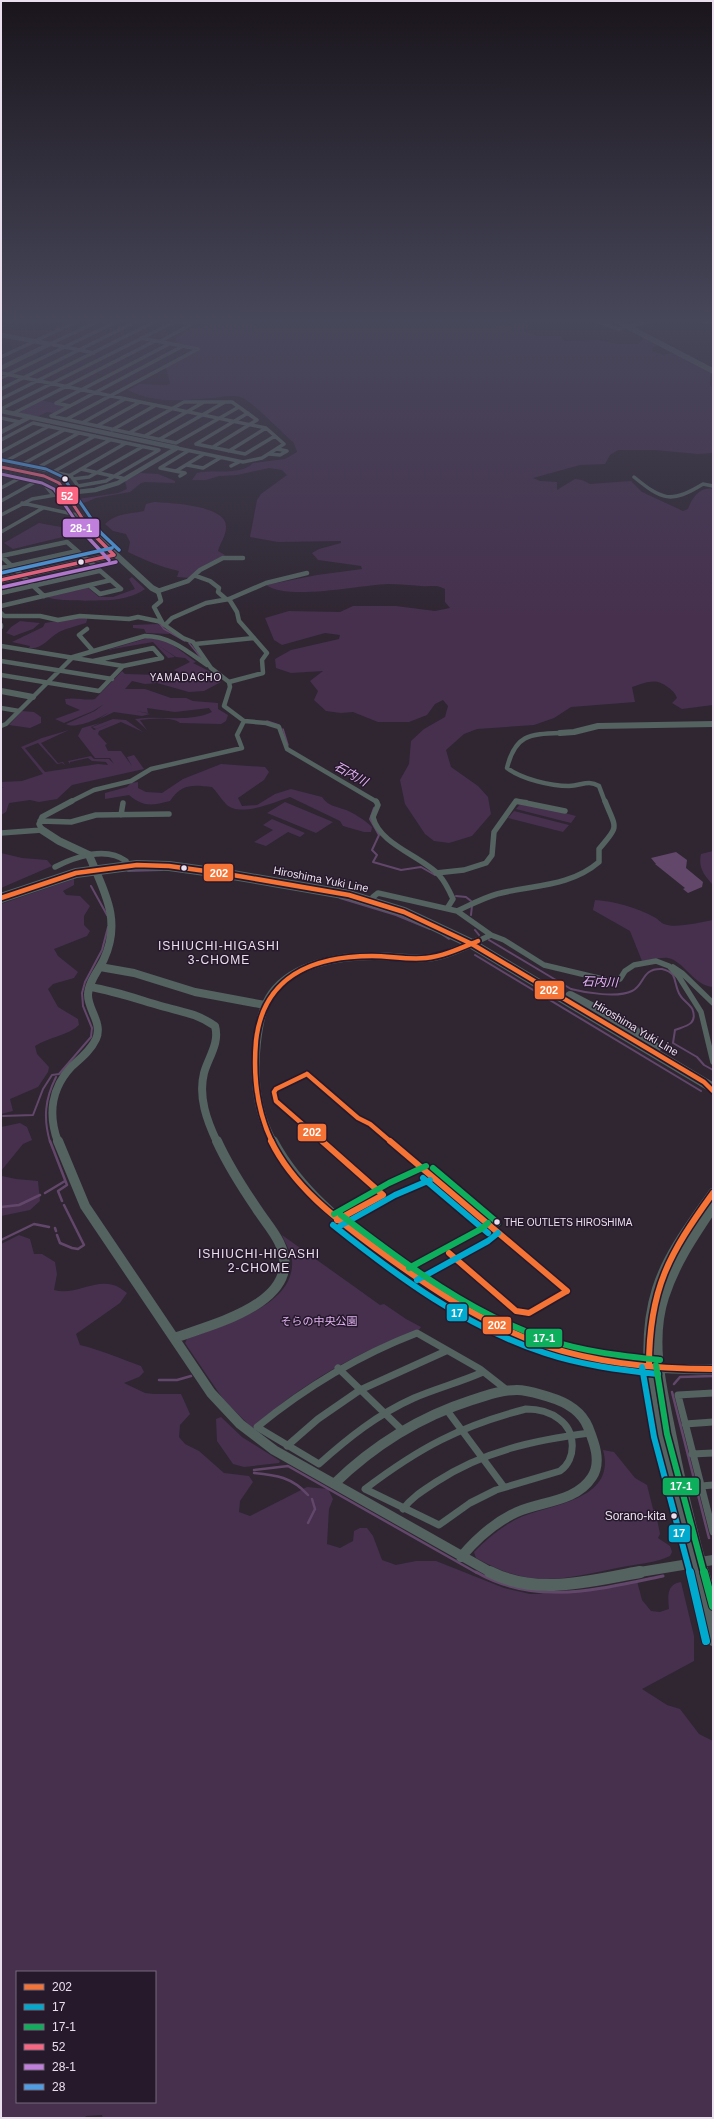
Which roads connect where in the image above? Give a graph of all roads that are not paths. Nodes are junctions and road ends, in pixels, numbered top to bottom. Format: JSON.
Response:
{"nodes":[{"id":1,"x":5,"y":419,"type":"edge"},
{"id":2,"x":26,"y":419,"type":"edge"},
{"id":3,"x":39,"y":419,"type":"edge"},
{"id":4,"x":67,"y":419,"type":"edge"},
{"id":5,"x":89,"y":419,"type":"edge"},
{"id":6,"x":109,"y":419,"type":"edge"},
{"id":7,"x":131,"y":419,"type":"edge"},
{"id":8,"x":154,"y":419,"type":"edge"},
{"id":9,"x":175,"y":419,"type":"edge"},
{"id":10,"x":196,"y":419,"type":"edge"},
{"id":11,"x":217,"y":419,"type":"edge"},
{"id":12,"x":223,"y":419,"type":"edge"},
{"id":13,"x":238,"y":419,"type":"edge"},
{"id":14,"x":255,"y":419,"type":"edge"},
{"id":15,"x":10,"y":420,"type":"junction"},
{"id":16,"x":234,"y":421,"type":"junction"},
{"id":17,"x":20,"y":422,"type":"junction"},
{"id":18,"x":82,"y":423,"type":"junction"},
{"id":19,"x":1,"y":425,"type":"edge"},
{"id":20,"x":250,"y":425,"type":"junction"},
{"id":21,"x":49,"y":426,"type":"junction"},
{"id":22,"x":96,"y":426,"type":"junction"},
{"id":23,"x":266,"y":428,"type":"junction"},
{"id":24,"x":113,"y":429,"type":"junction"},
{"id":25,"x":64,"y":430,"type":"junction"},
{"id":26,"x":1,"y":432,"type":"edge"},
{"id":27,"x":79,"y":433,"type":"junction"},
{"id":28,"x":104,"y":433,"type":"junction"},
{"id":29,"x":129,"y":433,"type":"junction"},
{"id":30,"x":95,"y":436,"type":"junction"},
{"id":31,"x":145,"y":436,"type":"junction"},
{"id":32,"x":275,"y":436,"type":"junction"},
{"id":33,"x":160,"y":439,"type":"junction"},
{"id":34,"x":1,"y":440,"type":"edge"},
{"id":35,"x":110,"y":440,"type":"junction"},
{"id":36,"x":126,"y":443,"type":"junction"},
{"id":37,"x":142,"y":447,"type":"junction"},
{"id":38,"x":212,"y":447,"type":"junction"},
{"id":39,"x":177,"y":448,"type":"junction"},
{"id":40,"x":277,"y":448,"type":"junction"},
{"id":41,"x":188,"y":451,"type":"junction"},
{"id":42,"x":228,"y":451,"type":"junction"},
{"id":43,"x":1,"y":452,"type":"edge"},
{"id":44,"x":204,"y":454,"type":"junction"},
{"id":45,"x":269,"y":454,"type":"junction"},
{"id":46,"x":220,"y":458,"type":"junction"},
{"id":47,"x":3,"y":461,"type":"edge"},
{"id":48,"x":239,"y":462,"type":"junction"},
{"id":49,"x":21,"y":465,"type":"junction"},
{"id":50,"x":187,"y":465,"type":"junction"},
{"id":51,"x":232,"y":466,"type":"dead end"},
{"id":52,"x":1,"y":467,"type":"edge"},
{"id":53,"x":37,"y":468,"type":"junction"},
{"id":54,"x":81,"y":469,"type":"junction"},
{"id":55,"x":176,"y":471,"type":"junction"},
{"id":56,"x":53,"y":472,"type":"junction"},
{"id":57,"x":97,"y":472,"type":"junction"},
{"id":58,"x":2,"y":474,"type":"edge"},
{"id":59,"x":69,"y":476,"type":"junction"},
{"id":60,"x":114,"y":476,"type":"junction"},
{"id":61,"x":180,"y":476,"type":"dead end"},
{"id":62,"x":634,"y":477,"type":"dead end"},
{"id":63,"x":20,"y":478,"type":"junction"},
{"id":64,"x":73,"y":479,"type":"junction"},
{"id":65,"x":126,"y":479,"type":"junction"},
{"id":66,"x":37,"y":481,"type":"junction"},
{"id":67,"x":713,"y":486,"type":"edge"},
{"id":68,"x":1,"y":488,"type":"edge"},
{"id":69,"x":67,"y":493,"type":"junction"},
{"id":70,"x":53,"y":495,"type":"junction"},
{"id":71,"x":1,"y":501,"type":"edge"},
{"id":72,"x":22,"y":503,"type":"junction"},
{"id":73,"x":51,"y":504,"type":"dead end"},
{"id":74,"x":42,"y":508,"type":"junction"},
{"id":75,"x":1,"y":515,"type":"edge"},
{"id":76,"x":82,"y":516,"type":"junction"},
{"id":77,"x":1,"y":532,"type":"edge"},
{"id":78,"x":77,"y":551,"type":"junction"},
{"id":79,"x":114,"y":554,"type":"junction"},
{"id":80,"x":1,"y":556,"type":"edge"},
{"id":81,"x":243,"y":558,"type":"dead end"},
{"id":82,"x":88,"y":560,"type":"junction"},
{"id":83,"x":12,"y":565,"type":"junction"},
{"id":84,"x":1,"y":568,"type":"edge"},
{"id":85,"x":99,"y":571,"type":"junction"},
{"id":86,"x":307,"y":573,"type":"dead end"},
{"id":87,"x":23,"y":575,"type":"junction"},
{"id":88,"x":196,"y":576,"type":"junction"},
{"id":89,"x":1,"y":580,"type":"edge"},
{"id":90,"x":111,"y":580,"type":"junction"},
{"id":91,"x":34,"y":586,"type":"junction"},
{"id":92,"x":90,"y":586,"type":"junction"},
{"id":93,"x":158,"y":591,"type":"junction"},
{"id":94,"x":1,"y":593,"type":"edge"},
{"id":95,"x":44,"y":596,"type":"junction"},
{"id":96,"x":227,"y":599,"type":"junction"},
{"id":97,"x":18,"y":602,"type":"junction"},
{"id":98,"x":1,"y":606,"type":"edge"},
{"id":99,"x":1,"y":611,"type":"edge"},
{"id":100,"x":164,"y":624,"type":"junction"},
{"id":101,"x":87,"y":628,"type":"dead end"},
{"id":102,"x":254,"y":638,"type":"junction"},
{"id":103,"x":195,"y":644,"type":"junction"},
{"id":104,"x":1,"y":646,"type":"edge"},
{"id":105,"x":93,"y":651,"type":"junction"},
{"id":106,"x":72,"y":658,"type":"junction"},
{"id":107,"x":1,"y":661,"type":"edge"},
{"id":108,"x":93,"y":661,"type":"junction"},
{"id":109,"x":123,"y":666,"type":"junction"},
{"id":110,"x":211,"y":668,"type":"junction"},
{"id":111,"x":59,"y":670,"type":"junction"},
{"id":112,"x":1,"y":675,"type":"edge"},
{"id":113,"x":112,"y":679,"type":"junction"},
{"id":114,"x":229,"y":682,"type":"junction"},
{"id":115,"x":47,"y":683,"type":"junction"},
{"id":116,"x":1,"y":691,"type":"edge"},
{"id":117,"x":33,"y":697,"type":"junction"},
{"id":118,"x":1,"y":708,"type":"edge"},
{"id":119,"x":19,"y":711,"type":"junction"},
{"id":120,"x":244,"y":721,"type":"junction"},
{"id":121,"x":713,"y":724,"type":"edge"},
{"id":122,"x":3,"y":725,"type":"edge"},
{"id":123,"x":1,"y":729,"type":"edge"},
{"id":124,"x":560,"y":733,"type":"joint"},
{"id":125,"x":123,"y":803,"type":"dead end"},
{"id":126,"x":565,"y":811,"type":"dead end"},
{"id":127,"x":169,"y":814,"type":"dead end"},
{"id":128,"x":121,"y":815,"type":"junction"},
{"id":129,"x":40,"y":820,"type":"junction"},
{"id":130,"x":42,"y":830,"type":"junction"},
{"id":131,"x":1,"y":833,"type":"edge"},
{"id":132,"x":89,"y":855,"type":"junction"},
{"id":133,"x":126,"y":860,"type":"junction"},
{"id":134,"x":55,"y":867,"type":"dead end"},
{"id":135,"x":94,"y":867,"type":"junction"},
{"id":136,"x":436,"y":873,"type":"junction"},
{"id":137,"x":1,"y":894,"type":"edge"},
{"id":138,"x":373,"y":897,"type":"junction"},
{"id":139,"x":1,"y":898,"type":"edge"},
{"id":140,"x":448,"y":907,"type":"junction"},
{"id":141,"x":457,"y":911,"type":"junction"},
{"id":142,"x":491,"y":935,"type":"junction"},
{"id":143,"x":475,"y":942,"type":"junction"},
{"id":144,"x":669,"y":966,"type":"junction"},
{"id":145,"x":100,"y":967,"type":"junction"},
{"id":146,"x":90,"y":987,"type":"junction"},
{"id":147,"x":713,"y":1003,"type":"edge"},
{"id":148,"x":265,"y":1005,"type":"junction"},
{"id":149,"x":706,"y":1030,"type":"junction"},
{"id":150,"x":713,"y":1041,"type":"edge"},
{"id":151,"x":713,"y":1062,"type":"edge"},
{"id":152,"x":708,"y":1082,"type":"edge"},
{"id":153,"x":713,"y":1089,"type":"edge"},
{"id":154,"x":713,"y":1193,"type":"edge"},
{"id":155,"x":713,"y":1207,"type":"edge"},
{"id":156,"x":174,"y":1338,"type":"junction"},
{"id":157,"x":446,"y":1351,"type":"junction"},
{"id":158,"x":654,"y":1366,"type":"junction"},
{"id":159,"x":338,"y":1368,"type":"junction"},
{"id":160,"x":713,"y":1369,"type":"edge"},
{"id":161,"x":483,"y":1372,"type":"junction"},
{"id":162,"x":360,"y":1390,"type":"junction"},
{"id":163,"x":508,"y":1391,"type":"junction"},
{"id":164,"x":713,"y":1393,"type":"edge"},
{"id":165,"x":446,"y":1409,"type":"junction"},
{"id":166,"x":384,"y":1413,"type":"junction"},
{"id":167,"x":713,"y":1422,"type":"edge"},
{"id":168,"x":684,"y":1424,"type":"junction"},
{"id":169,"x":461,"y":1428,"type":"junction"},
{"id":170,"x":402,"y":1430,"type":"junction"},
{"id":171,"x":590,"y":1433,"type":"junction"},
{"id":172,"x":569,"y":1436,"type":"junction"},
{"id":173,"x":287,"y":1446,"type":"junction"},
{"id":174,"x":713,"y":1453,"type":"edge"},
{"id":175,"x":692,"y":1454,"type":"junction"},
{"id":176,"x":481,"y":1456,"type":"junction"},
{"id":177,"x":334,"y":1484,"type":"junction"},
{"id":178,"x":713,"y":1485,"type":"edge"},
{"id":179,"x":700,"y":1486,"type":"junction"},
{"id":180,"x":504,"y":1487,"type":"junction"},
{"id":181,"x":404,"y":1509,"type":"junction"},
{"id":182,"x":713,"y":1532,"type":"edge"},
{"id":183,"x":461,"y":1557,"type":"junction"},
{"id":184,"x":713,"y":1560,"type":"edge"},
{"id":185,"x":698,"y":1562,"type":"junction"},
{"id":186,"x":713,"y":1606,"type":"edge"},
{"id":187,"x":713,"y":1640,"type":"edge"}],
"edges":[{"from":1,"to":15,"type":"street"},
{"from":2,"to":17,"type":"street"},
{"from":3,"to":28,"type":"street"},
{"from":4,"to":18,"type":"street"},
{"from":5,"to":18,"type":"street"},
{"from":6,"to":22,"type":"street"},
{"from":7,"to":24,"type":"street"},
{"from":8,"to":29,"type":"street"},
{"from":9,"to":31,"type":"street"},
{"from":10,"to":33,"type":"street"},
{"from":11,"to":33,"type":"street"},
{"from":12,"to":16,"type":"street"},
{"from":13,"to":16,"type":"street"},
{"from":14,"to":20,"type":"street"},
{"from":15,"to":17,"type":"street"},
{"from":15,"to":19,"type":"street"},
{"from":16,"to":20,"type":"street"},
{"from":16,"to":38,"type":"street"},
{"from":17,"to":26,"type":"street"},
{"from":18,"to":22,"type":"street"},
{"from":20,"to":23,"type":"street"},
{"from":20,"to":38,"type":"street"},
{"from":21,"to":25,"type":"street"},
{"from":21,"to":34,"type":"street"},
{"from":21,"to":43,"type":"street"},
{"from":22,"to":24,"type":"street"},
{"from":23,"to":32,"type":"street"},
{"from":23,"to":42,"type":"street"},
{"from":24,"to":28,"type":"street"},
{"from":24,"to":29,"type":"street"},
{"from":25,"to":27,"type":"street"},
{"from":25,"to":47,"type":"street"},
{"from":27,"to":30,"type":"street"},
{"from":27,"to":49,"type":"street"},
{"from":28,"to":30,"type":"street"},
{"from":28,"to":39,"type":"street"},
{"from":29,"to":31,"type":"street"},
{"from":30,"to":35,"type":"street"},
{"from":30,"to":53,"type":"street"},
{"from":31,"to":33,"type":"street"},
{"from":32,"to":40,"type":"street"},
{"from":32,"to":42,"type":"street"},
{"from":35,"to":36,"type":"street"},
{"from":35,"to":56,"type":"street"},
{"from":36,"to":37,"type":"street"},
{"from":36,"to":54,"type":"street"},
{"from":37,"to":57,"type":"street"},
{"from":37,"to":60,"type":"street"},
{"from":38,"to":42,"type":"street"},
{"from":39,"to":41,"type":"street"},
{"from":39,"to":65,"type":"street"},
{"from":40,"to":45,"type":"street"},
{"from":40,"to":45,"type":"street"},
{"from":41,"to":44,"type":"street"},
{"from":41,"to":55,"type":"street"},
{"from":44,"to":46,"type":"street"},
{"from":44,"to":50,"type":"street"},
{"from":45,"to":48,"type":"street"},
{"from":46,"to":48,"type":"street"},
{"from":46,"to":50,"type":"street"},
{"from":47,"to":49,"type":"street"},
{"from":48,"to":51,"type":"street"},
{"from":49,"to":53,"type":"street"},
{"from":50,"to":55,"type":"street"},
{"from":52,"to":69,"type":"street"},
{"from":53,"to":56,"type":"street"},
{"from":54,"to":57,"type":"street"},
{"from":54,"to":59,"type":"street"},
{"from":55,"to":61,"type":"street"},
{"from":56,"to":59,"type":"street"},
{"from":57,"to":60,"type":"street"},
{"from":57,"to":64,"type":"street"},
{"from":58,"to":63,"type":"street"},
{"from":59,"to":64,"type":"street"},
{"from":60,"to":64,"type":"street"},
{"from":60,"to":65,"type":"street"},
{"from":62,"to":67,"type":"street"},
{"from":63,"to":66,"type":"street"},
{"from":63,"to":68,"type":"street"},
{"from":65,"to":69,"type":"street"},
{"from":66,"to":70,"type":"street"},
{"from":66,"to":71,"type":"street"},
{"from":69,"to":70,"type":"street"},
{"from":69,"to":76,"type":"street"},
{"from":70,"to":72,"type":"street"},
{"from":72,"to":74,"type":"street"},
{"from":72,"to":75,"type":"street"},
{"from":73,"to":74,"type":"street"},
{"from":74,"to":76,"type":"street"},
{"from":74,"to":77,"type":"street"},
{"from":76,"to":79,"type":"street"},
{"from":78,"to":80,"type":"street"},
{"from":78,"to":82,"type":"street"},
{"from":78,"to":83,"type":"street"},
{"from":79,"to":82,"type":"street"},
{"from":79,"to":93,"type":"street"},
{"from":80,"to":83,"type":"street"},
{"from":81,"to":88,"type":"street"},
{"from":82,"to":85,"type":"street"},
{"from":82,"to":87,"type":"street"},
{"from":83,"to":84,"type":"street"},
{"from":83,"to":87,"type":"street"},
{"from":85,"to":90,"type":"street"},
{"from":85,"to":91,"type":"street"},
{"from":86,"to":96,"type":"street"},
{"from":87,"to":89,"type":"street"},
{"from":87,"to":91,"type":"street"},
{"from":88,"to":93,"type":"street"},
{"from":88,"to":96,"type":"street"},
{"from":90,"to":92,"type":"street"},
{"from":90,"to":92,"type":"street"},
{"from":91,"to":94,"type":"street"},
{"from":91,"to":95,"type":"street"},
{"from":92,"to":95,"type":"street"},
{"from":93,"to":100,"type":"street"},
{"from":95,"to":97,"type":"street"},
{"from":96,"to":100,"type":"street"},
{"from":96,"to":102,"type":"street"},
{"from":97,"to":98,"type":"street"},
{"from":97,"to":99,"type":"street"},
{"from":99,"to":100,"type":"street"},
{"from":100,"to":103,"type":"street"},
{"from":101,"to":105,"type":"street"},
{"from":102,"to":103,"type":"street"},
{"from":102,"to":114,"type":"street"},
{"from":103,"to":110,"type":"street"},
{"from":104,"to":106,"type":"street"},
{"from":105,"to":106,"type":"street"},
{"from":105,"to":110,"type":"street"},
{"from":106,"to":108,"type":"street"},
{"from":106,"to":111,"type":"street"},
{"from":107,"to":111,"type":"street"},
{"from":108,"to":109,"type":"street"},
{"from":108,"to":109,"type":"street"},
{"from":109,"to":113,"type":"street"},
{"from":110,"to":114,"type":"street"},
{"from":111,"to":113,"type":"street"},
{"from":111,"to":115,"type":"street"},
{"from":112,"to":115,"type":"street"},
{"from":113,"to":115,"type":"street"},
{"from":114,"to":120,"type":"street"},
{"from":115,"to":117,"type":"street"},
{"from":116,"to":117,"type":"street"},
{"from":117,"to":119,"type":"street"},
{"from":118,"to":119,"type":"street"},
{"from":119,"to":122,"type":"street"},
{"from":120,"to":129,"type":"street"},
{"from":120,"to":136,"type":"street"},
{"from":121,"to":124,"type":"street"},
{"from":122,"to":123,"type":"street"},
{"from":124,"to":141,"type":"street"},
{"from":125,"to":128,"type":"street"},
{"from":126,"to":136,"type":"street"},
{"from":127,"to":128,"type":"street"},
{"from":128,"to":129,"type":"street"},
{"from":129,"to":130,"type":"street"},
{"from":130,"to":131,"type":"street"},
{"from":130,"to":132,"type":"street"},
{"from":132,"to":133,"type":"street"},
{"from":132,"to":134,"type":"street"},
{"from":132,"to":135,"type":"street"},
{"from":133,"to":135,"type":"main road","name":"Hiroshima Yuki Line"},
{"from":133,"to":138,"type":"main road","name":"Hiroshima Yuki Line"},
{"from":135,"to":137,"type":"main road","name":"Hiroshima Yuki Line"},
{"from":135,"to":139,"type":"main road","name":"Hiroshima Yuki Line"},
{"from":135,"to":143,"type":"main road","name":"Hiroshima Yuki Line"},
{"from":135,"to":145,"type":"street"},
{"from":136,"to":140,"type":"street"},
{"from":138,"to":140,"type":"street"},
{"from":138,"to":143,"type":"main road","name":"Hiroshima Yuki Line"},
{"from":140,"to":141,"type":"street"},
{"from":141,"to":142,"type":"street"},
{"from":142,"to":143,"type":"street"},
{"from":142,"to":144,"type":"street"},
{"from":143,"to":148,"type":"street"},
{"from":143,"to":152,"type":"main road","name":"Hiroshima Yuki Line"},
{"from":143,"to":152,"type":"main road","name":"Hiroshima Yuki Line"},
{"from":144,"to":147,"type":"street"},
{"from":144,"to":149,"type":"street"},
{"from":145,"to":146,"type":"street"},
{"from":145,"to":148,"type":"street"},
{"from":146,"to":156,"type":"street"},
{"from":146,"to":156,"type":"street"},
{"from":148,"to":158,"type":"street"},
{"from":149,"to":150,"type":"street"},
{"from":149,"to":151,"type":"street"},
{"from":152,"to":153,"type":"main road","name":"Hiroshima Yuki Line"},
{"from":154,"to":158,"type":"street"},
{"from":155,"to":158,"type":"street"},
{"from":156,"to":177,"type":"street"},
{"from":157,"to":159,"type":"street"},
{"from":157,"to":161,"type":"street"},
{"from":157,"to":162,"type":"street"},
{"from":158,"to":160,"type":"street"},
{"from":158,"to":185,"type":"street"},
{"from":159,"to":162,"type":"street"},
{"from":159,"to":173,"type":"street"},
{"from":161,"to":163,"type":"street"},
{"from":161,"to":166,"type":"street"},
{"from":162,"to":166,"type":"street"},
{"from":162,"to":173,"type":"street"},
{"from":163,"to":165,"type":"street"},
{"from":163,"to":171,"type":"street"},
{"from":164,"to":168,"type":"street"},
{"from":165,"to":169,"type":"street"},
{"from":165,"to":170,"type":"street"},
{"from":166,"to":170,"type":"street"},
{"from":166,"to":173,"type":"street"},
{"from":167,"to":168,"type":"street"},
{"from":168,"to":175,"type":"street"},
{"from":169,"to":172,"type":"street"},
{"from":169,"to":176,"type":"street"},
{"from":169,"to":181,"type":"street"},
{"from":170,"to":177,"type":"street"},
{"from":171,"to":172,"type":"street"},
{"from":171,"to":183,"type":"street"},
{"from":172,"to":176,"type":"street"},
{"from":172,"to":180,"type":"street"},
{"from":174,"to":175,"type":"street"},
{"from":175,"to":179,"type":"street"},
{"from":176,"to":180,"type":"street"},
{"from":176,"to":181,"type":"street"},
{"from":177,"to":183,"type":"street"},
{"from":178,"to":179,"type":"street"},
{"from":179,"to":182,"type":"street"},
{"from":180,"to":181,"type":"street"},
{"from":183,"to":185,"type":"street"},
{"from":184,"to":185,"type":"street"},
{"from":185,"to":186,"type":"street"},
{"from":185,"to":187,"type":"street"}]}
